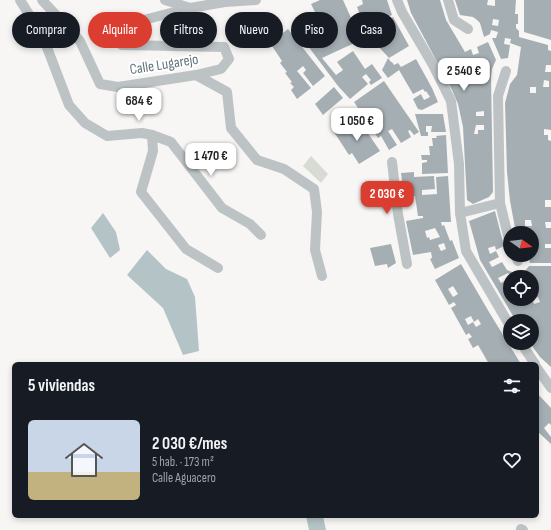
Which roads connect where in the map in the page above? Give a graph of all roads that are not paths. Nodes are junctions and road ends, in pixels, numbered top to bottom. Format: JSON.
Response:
{"nodes":[{"id":1,"x":20,"y":0,"type":"edge"},
{"id":2,"x":42,"y":0,"type":"edge"},
{"id":3,"x":165,"y":0,"type":"edge"},
{"id":4,"x":256,"y":0,"type":"edge"},
{"id":5,"x":397,"y":0,"type":"edge"},
{"id":6,"x":448,"y":0,"type":"edge"},
{"id":7,"x":190,"y":8,"type":"junction"},
{"id":8,"x":468,"y":29,"type":"dead end"},
{"id":9,"x":506,"y":71,"type":"dead end"},
{"id":10,"x":196,"y":76,"type":"junction"},
{"id":11,"x":152,"y":135,"type":"junction"},
{"id":12,"x":392,"y":162,"type":"dead end"},
{"id":13,"x":500,"y":203,"type":"junction"},
{"id":14,"x":460,"y":213,"type":"junction"},
{"id":15,"x":506,"y":226,"type":"edge"},
{"id":16,"x":261,"y":236,"type":"dead end"},
{"id":17,"x":407,"y":264,"type":"dead end"},
{"id":18,"x":218,"y":268,"type":"dead end"},
{"id":19,"x":322,"y":276,"type":"dead end"},
{"id":20,"x":503,"y":314,"type":"edge"},
{"id":21,"x":526,"y":350,"type":"edge"},
{"id":22,"x":534,"y":362,"type":"edge"},
{"id":23,"x":539,"y":371,"type":"edge"},
{"id":24,"x":550,"y":386,"type":"edge"}],
"edges":[{"from":1,"to":11,"type":"street"},
{"from":2,"to":10,"type":"street","name":"Calle Lugarejo"},
{"from":3,"to":7,"type":"street"},
{"from":4,"to":7,"type":"street","name":"Calle Lugarejo"},
{"from":5,"to":14,"type":"street"},
{"from":6,"to":8,"type":"street"},
{"from":7,"to":10,"type":"street","name":"Calle Lugarejo"},
{"from":9,"to":13,"type":"street"},
{"from":10,"to":19,"type":"street"},
{"from":11,"to":16,"type":"street"},
{"from":11,"to":18,"type":"street"},
{"from":12,"to":17,"type":"street"},
{"from":13,"to":14,"type":"street"},
{"from":13,"to":15,"type":"street"},
{"from":14,"to":20,"type":"street"},
{"from":21,"to":22,"type":"street"},
{"from":23,"to":24,"type":"street"}]}
